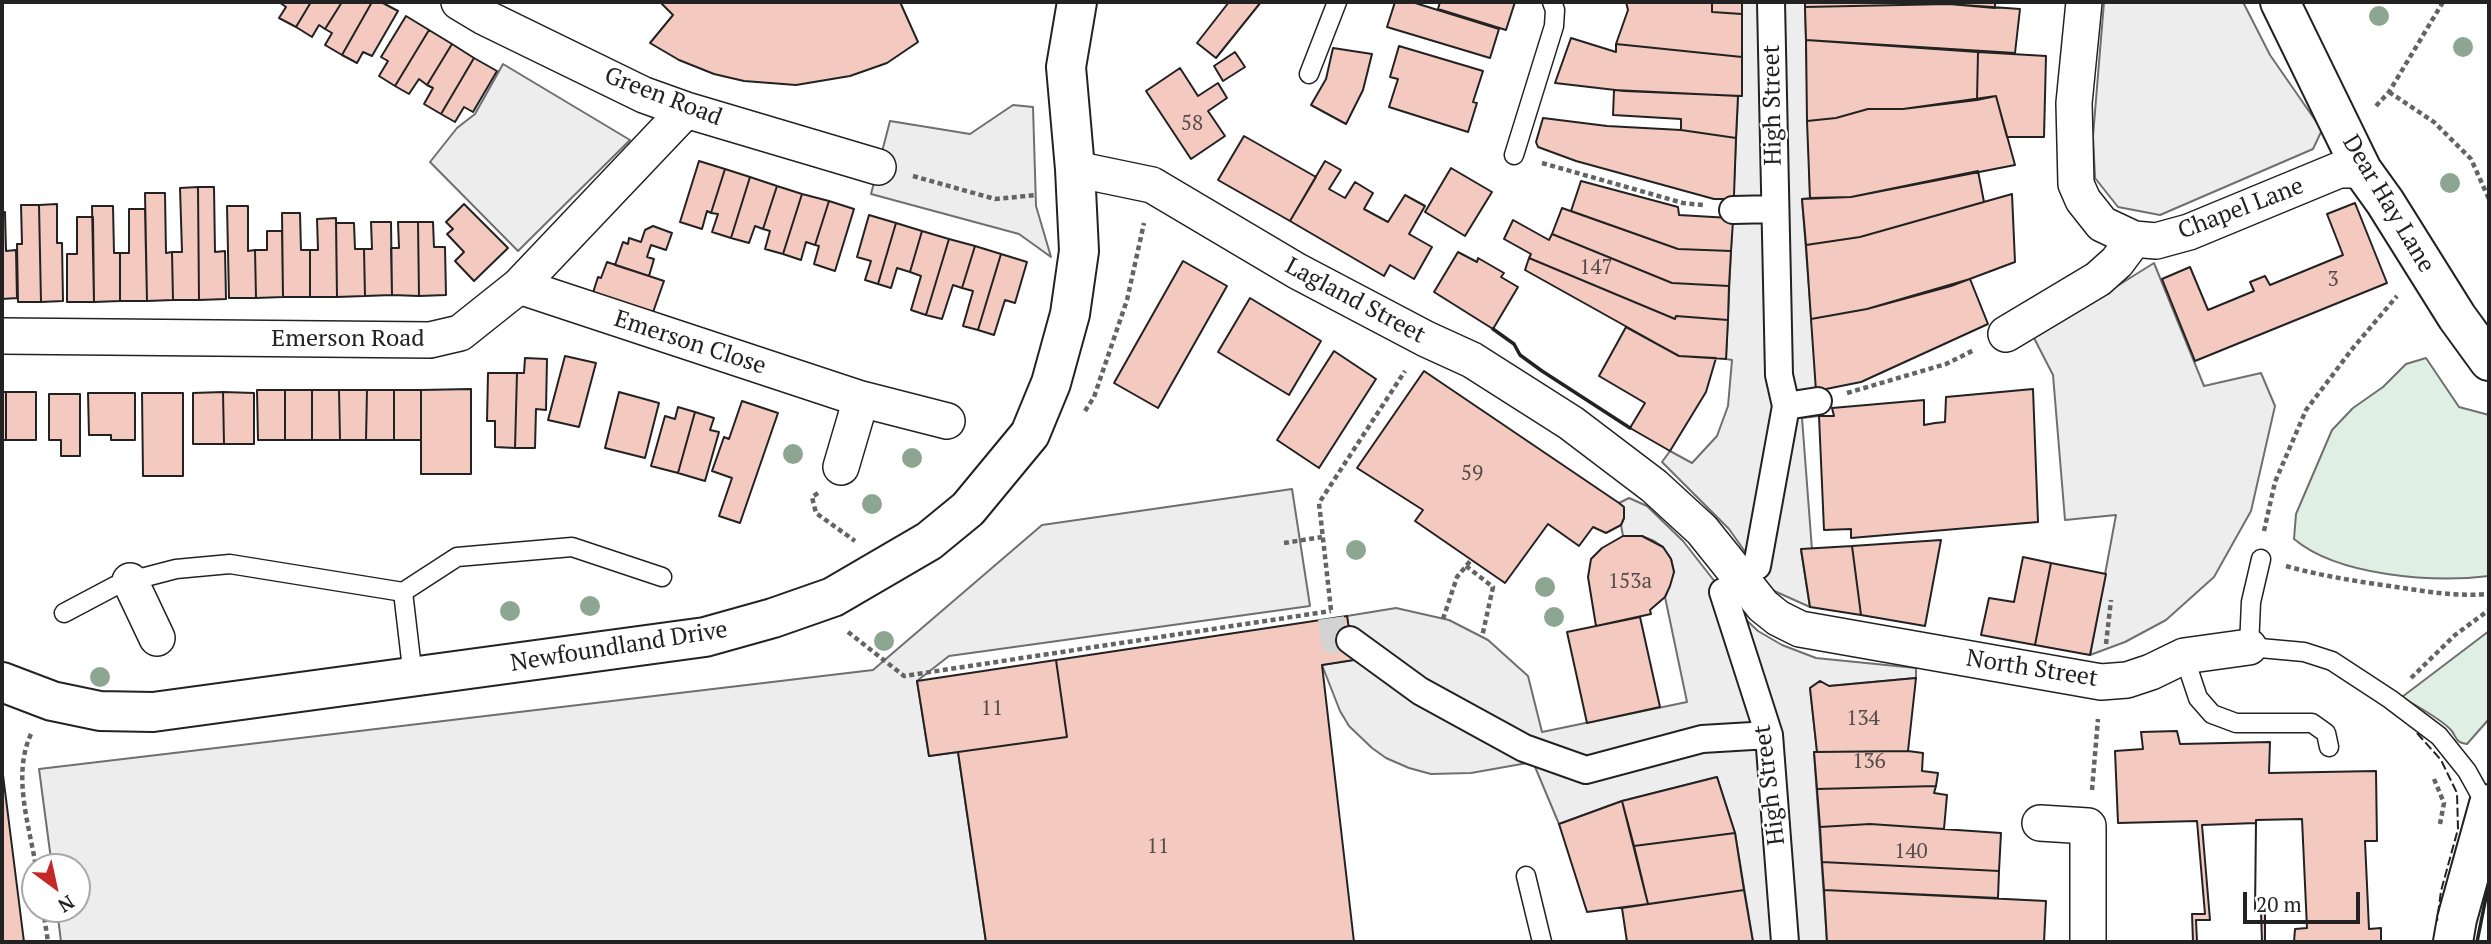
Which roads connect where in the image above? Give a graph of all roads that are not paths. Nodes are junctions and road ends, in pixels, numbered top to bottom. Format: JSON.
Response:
{"nodes":[{"id":1,"x":459,"y":2,"type":"edge"},
{"id":2,"x":1077,"y":2,"type":"edge"},
{"id":3,"x":1338,"y":2,"type":"edge"},
{"id":4,"x":1552,"y":2,"type":"edge"},
{"id":5,"x":1771,"y":2,"type":"edge"},
{"id":6,"x":2084,"y":2,"type":"edge"},
{"id":7,"x":2280,"y":2,"type":"edge"},
{"id":8,"x":1309,"y":75,"type":"dead end"},
{"id":9,"x":687,"y":110,"type":"junction"},
{"id":10,"x":2354,"y":154,"type":"junction"},
{"id":11,"x":1514,"y":155,"type":"road end"},
{"id":12,"x":878,"y":167,"type":"road end"},
{"id":13,"x":1075,"y":169,"type":"junction"},
{"id":14,"x":1775,"y":208,"type":"junction"},
{"id":15,"x":1733,"y":209,"type":"road end"},
{"id":16,"x":2134,"y":239,"type":"junction"},
{"id":17,"x":519,"y":286,"type":"junction"},
{"id":18,"x":2006,"y":334,"type":"road end"},
{"id":19,"x":2,"y":336,"type":"edge"},
{"id":20,"x":2489,"y":361,"type":"edge"},
{"id":21,"x":861,"y":399,"type":"junction"},
{"id":22,"x":1818,"y":401,"type":"road end"},
{"id":23,"x":1786,"y":406,"type":"junction"},
{"id":24,"x":947,"y":421,"type":"dead end"},
{"id":25,"x":841,"y":467,"type":"road end"},
{"id":26,"x":2261,"y":559,"type":"road end"},
{"id":27,"x":662,"y":577,"type":"dead end"},
{"id":28,"x":1740,"y":579,"type":"junction"},
{"id":29,"x":130,"y":581,"type":"junction"},
{"id":30,"x":403,"y":592,"type":"junction"},
{"id":31,"x":64,"y":613,"type":"dead end"},
{"id":32,"x":157,"y":638,"type":"dead end"},
{"id":33,"x":1350,"y":640,"type":"tunnel mouth"},
{"id":34,"x":2249,"y":647,"type":"junction"},
{"id":35,"x":2184,"y":656,"type":"junction"},
{"id":36,"x":413,"y":677,"type":"junction"},
{"id":37,"x":2,"y":682,"type":"edge"},
{"id":38,"x":1769,"y":735,"type":"junction"},
{"id":39,"x":2329,"y":747,"type":"dead end"},
{"id":40,"x":2488,"y":806,"type":"edge"},
{"id":41,"x":2040,"y":823,"type":"dead end"},
{"id":42,"x":1526,"y":876,"type":"dead end"},
{"id":43,"x":2455,"y":930,"type":"edge"},
{"id":44,"x":1542,"y":942,"type":"edge"},
{"id":45,"x":1785,"y":942,"type":"edge"},
{"id":46,"x":2088,"y":942,"type":"edge"}],
"edges":[{"from":1,"to":9,"type":"street","name":"Green Road"},
{"from":2,"to":13,"type":"street"},
{"from":3,"to":8,"type":"lane"},
{"from":4,"to":11,"type":"lane"},
{"from":5,"to":14,"type":"street","name":"High Street"},
{"from":6,"to":16,"type":"street","name":"Chapel Lane"},
{"from":7,"to":10,"type":"street","name":"Dear Hay Lane"},
{"from":9,"to":12,"type":"street","name":"Green Road"},
{"from":9,"to":17,"type":"street","name":"Emerson Road"},
{"from":10,"to":16,"type":"street","name":"Chapel Lane"},
{"from":10,"to":20,"type":"street","name":"Dear Hay Lane"},
{"from":13,"to":28,"type":"street","name":"Lagland Street"},
{"from":13,"to":36,"type":"street","name":"Newfoundland Drive"},
{"from":14,"to":15,"type":"street"},
{"from":14,"to":23,"type":"street","name":"High Street"},
{"from":16,"to":18,"type":"street"},
{"from":17,"to":19,"type":"street","name":"Emerson Road"},
{"from":17,"to":21,"type":"street","name":"Emerson Close"},
{"from":21,"to":24,"type":"street","name":"Emerson Close"},
{"from":21,"to":25,"type":"street"},
{"from":22,"to":23,"type":"street"},
{"from":23,"to":28,"type":"street","name":"High Street"},
{"from":26,"to":34,"type":"lane"},
{"from":27,"to":30,"type":"lane"},
{"from":28,"to":35,"type":"street","name":"North Street"},
{"from":28,"to":38,"type":"street","name":"High Street"},
{"from":29,"to":30,"type":"lane"},
{"from":29,"to":31,"type":"lane"},
{"from":29,"to":32,"type":"street"},
{"from":30,"to":36,"type":"lane"},
{"from":33,"to":38,"type":"street"},
{"from":34,"to":35,"type":"street","name":"North Street"},
{"from":34,"to":40,"type":"lane","name":"North Street"},
{"from":35,"to":39,"type":"lane"},
{"from":36,"to":37,"type":"street","name":"Newfoundland Drive"},
{"from":38,"to":45,"type":"street","name":"High Street"},
{"from":40,"to":43,"type":"street"},
{"from":41,"to":46,"type":"street"},
{"from":42,"to":44,"type":"lane"}]}
